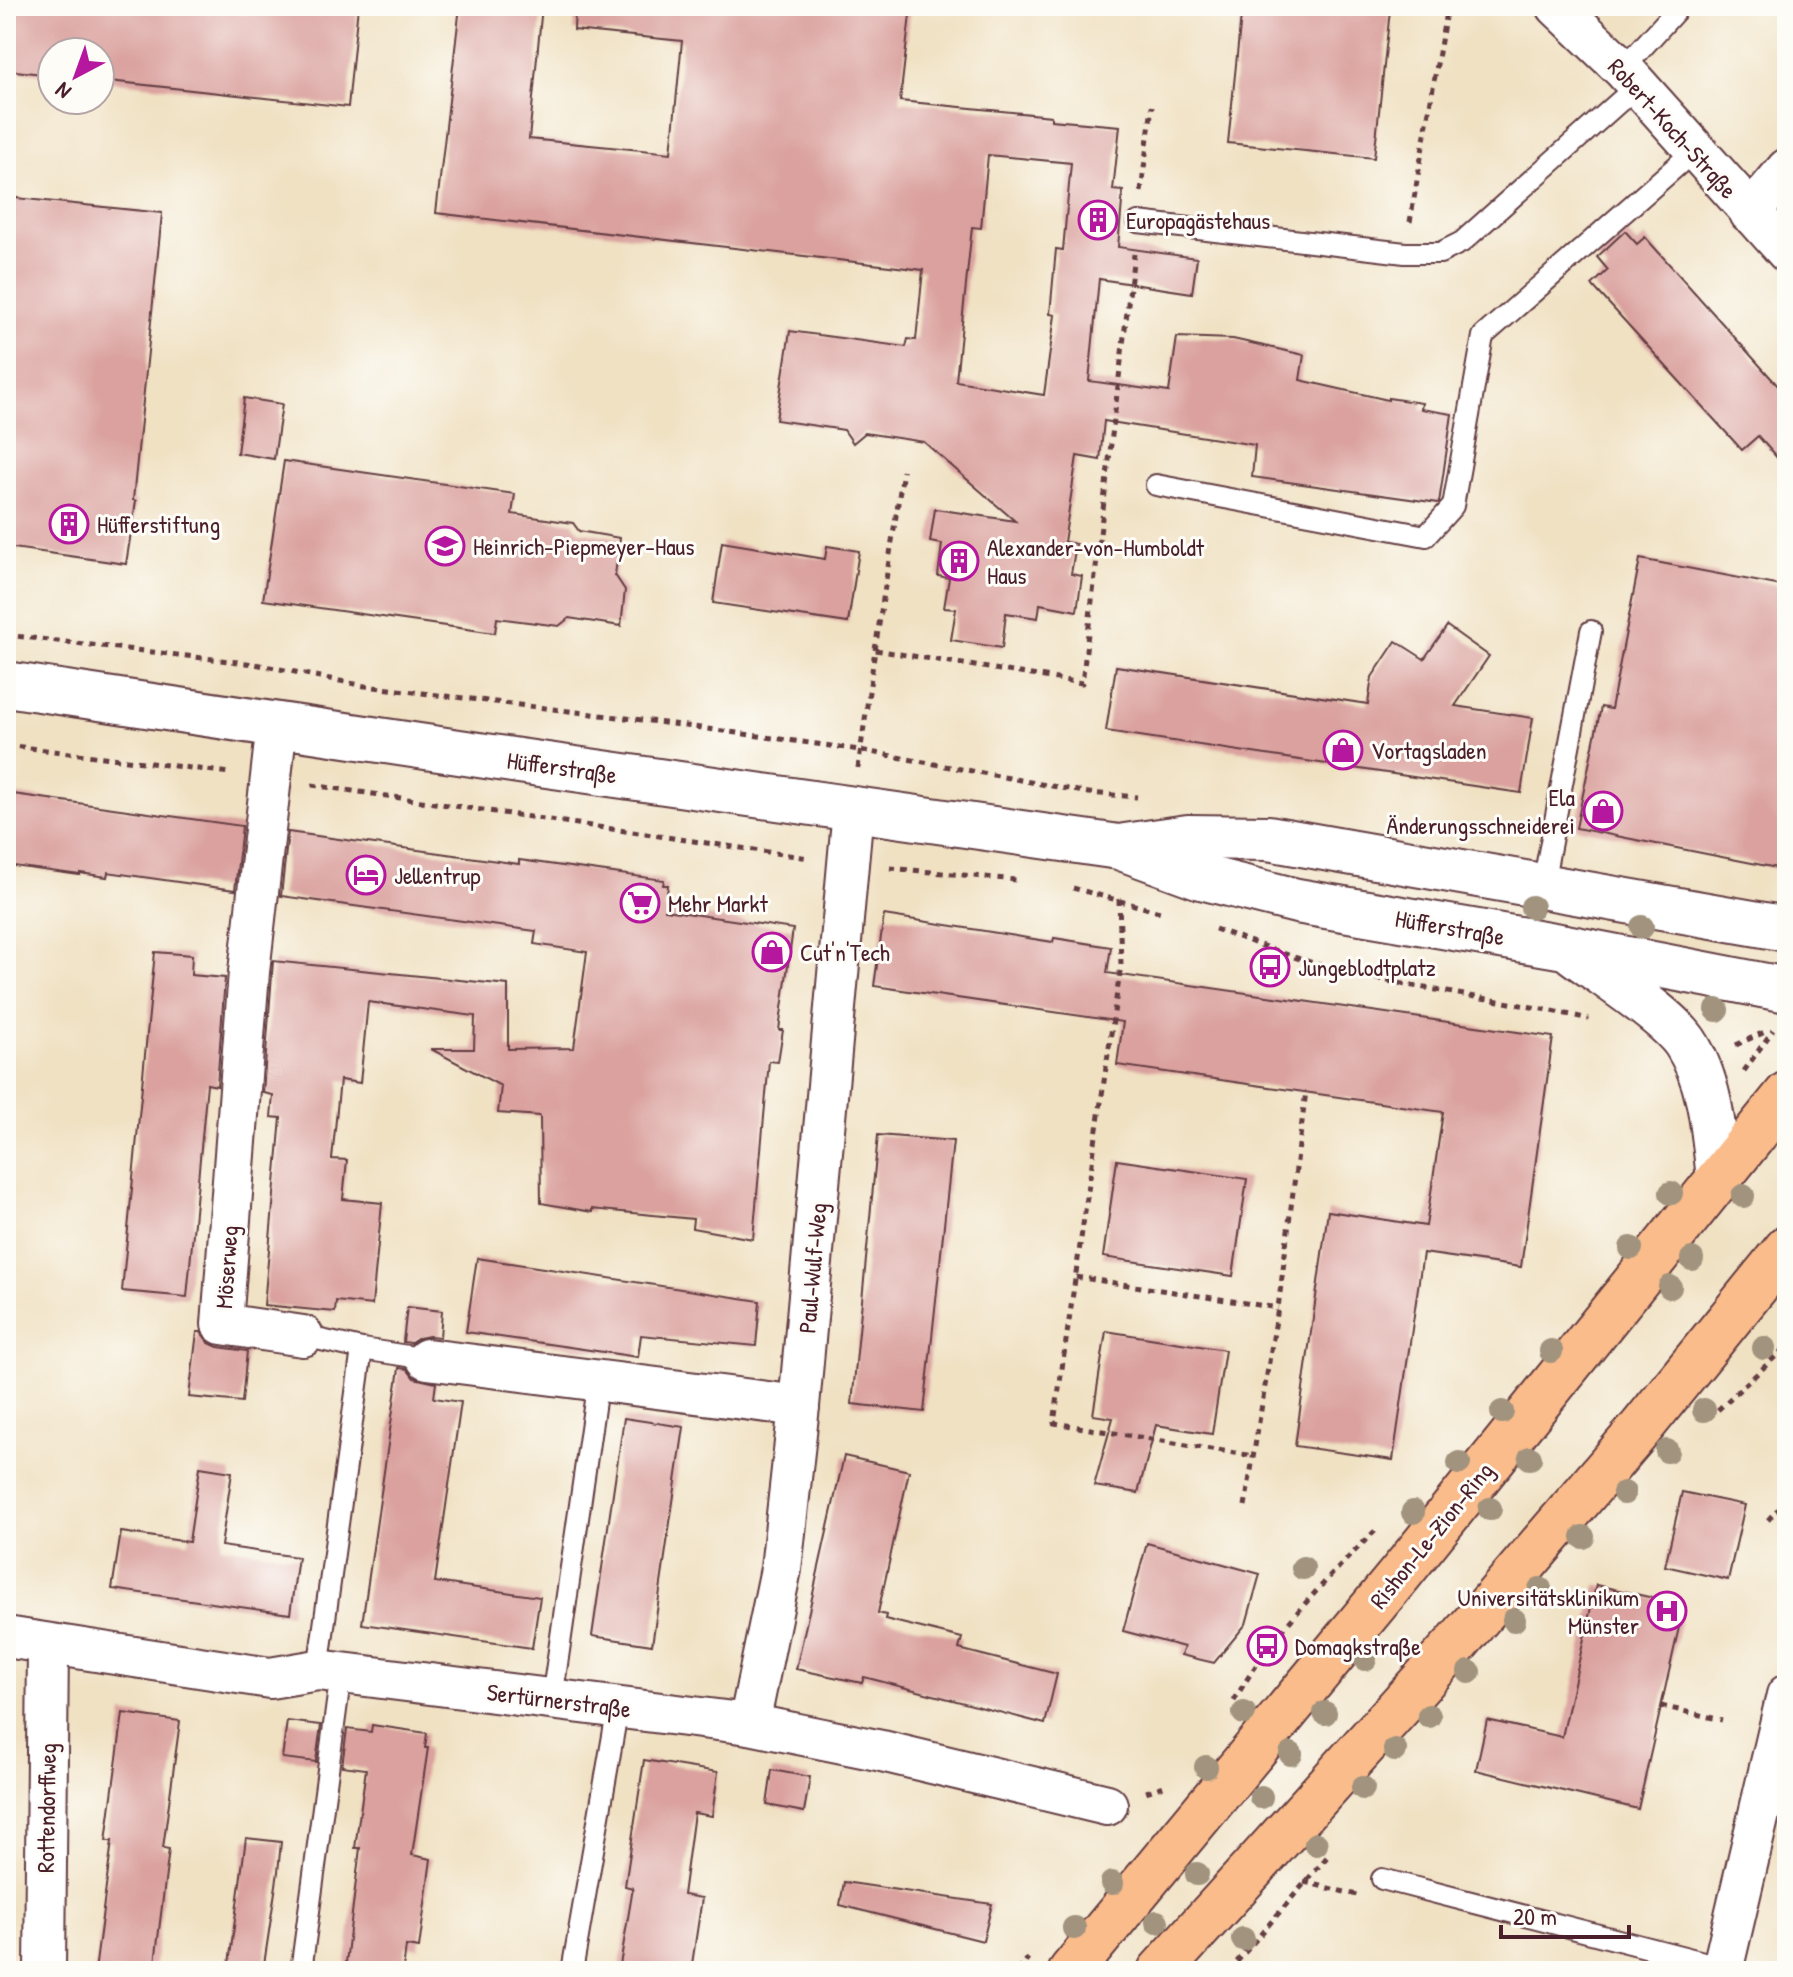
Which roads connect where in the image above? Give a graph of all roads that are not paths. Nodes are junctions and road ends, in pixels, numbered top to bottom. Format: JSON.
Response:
{"nodes":[{"id":1,"x":1557,"y":6,"type":"edge"},
{"id":2,"x":1680,"y":6,"type":"edge"},
{"id":3,"x":1630,"y":78,"type":"junction"},
{"id":4,"x":1695,"y":150,"type":"junction"},
{"id":5,"x":1787,"y":169,"type":"edge"},
{"id":6,"x":1750,"y":213,"type":"junction"},
{"id":7,"x":1138,"y":222,"type":"road end"},
{"id":8,"x":1787,"y":252,"type":"edge"},
{"id":9,"x":1156,"y":485,"type":"dead end"},
{"id":10,"x":1591,"y":631,"type":"dead end"},
{"id":11,"x":6,"y":684,"type":"edge"},
{"id":12,"x":277,"y":724,"type":"junction"},
{"id":13,"x":853,"y":809,"type":"junction"},
{"id":14,"x":1119,"y":847,"type":"junction"},
{"id":15,"x":1543,"y":884,"type":"junction"},
{"id":16,"x":1787,"y":929,"type":"edge"},
{"id":17,"x":1565,"y":947,"type":"junction"},
{"id":18,"x":1787,"y":990,"type":"edge"},
{"id":19,"x":1787,"y":1094,"type":"edge"},
{"id":20,"x":1719,"y":1179,"type":"junction"},
{"id":21,"x":1787,"y":1248,"type":"edge"},
{"id":22,"x":303,"y":1336,"type":"joint"},
{"id":23,"x":362,"y":1349,"type":"junction"},
{"id":24,"x":427,"y":1359,"type":"joint"},
{"id":25,"x":598,"y":1380,"type":"junction"},
{"id":26,"x":799,"y":1406,"type":"junction"},
{"id":27,"x":6,"y":1637,"type":"edge"},
{"id":28,"x":48,"y":1645,"type":"junction"},
{"id":29,"x":329,"y":1671,"type":"junction"},
{"id":30,"x":1787,"y":1695,"type":"edge"},
{"id":31,"x":552,"y":1699,"type":"junction"},
{"id":32,"x":618,"y":1707,"type":"junction"},
{"id":33,"x":749,"y":1724,"type":"junction"},
{"id":34,"x":1107,"y":1805,"type":"dead end"},
{"id":35,"x":1382,"y":1879,"type":"dead end"},
{"id":36,"x":1722,"y":1969,"type":"edge"},
{"id":37,"x":45,"y":1971,"type":"edge"},
{"id":38,"x":301,"y":1971,"type":"edge"},
{"id":39,"x":572,"y":1971,"type":"edge"},
{"id":40,"x":1071,"y":1971,"type":"edge"},
{"id":41,"x":1160,"y":1971,"type":"edge"}],
"edges":[{"from":1,"to":3,"type":"street","name":"Robert-Koch-Straße"},
{"from":2,"to":3,"type":"lane"},
{"from":3,"to":4,"type":"street","name":"Robert-Koch-Straße"},
{"from":3,"to":7,"type":"lane"},
{"from":4,"to":6,"type":"street","name":"Robert-Koch-Straße"},
{"from":4,"to":9,"type":"lane"},
{"from":5,"to":6,"type":"street"},
{"from":6,"to":8,"type":"street","name":"Robert-Koch-Straße"},
{"from":10,"to":15,"type":"lane"},
{"from":11,"to":12,"type":"street","name":"Hüfferstraße"},
{"from":12,"to":13,"type":"street","name":"Hüfferstraße"},
{"from":12,"to":22,"type":"street","name":"Möserweg"},
{"from":13,"to":14,"type":"street","name":"Hüfferstraße"},
{"from":13,"to":26,"type":"street","name":"Paul-Wulf-Weg"},
{"from":14,"to":15,"type":"street","name":"Hüfferstraße"},
{"from":14,"to":17,"type":"street","name":"Hüfferstraße"},
{"from":15,"to":16,"type":"street","name":"Hüfferstraße"},
{"from":17,"to":18,"type":"street","name":"Hüfferstraße"},
{"from":17,"to":20,"type":"street"},
{"from":19,"to":20,"type":"main road","name":"Rishon-Le-Zion-Ring"},
{"from":20,"to":40,"type":"main road","name":"Rishon-Le-Zion-Ring"},
{"from":21,"to":41,"type":"main road"},
{"from":22,"to":23,"type":"lane","name":"Möserweg"},
{"from":23,"to":24,"type":"lane","name":"Möserweg"},
{"from":23,"to":29,"type":"lane"},
{"from":24,"to":25,"type":"street","name":"Möserweg"},
{"from":25,"to":26,"type":"street","name":"Möserweg"},
{"from":25,"to":31,"type":"lane"},
{"from":26,"to":33,"type":"street","name":"Paul-Wulf-Weg"},
{"from":27,"to":28,"type":"street","name":"Sertürnerstraße"},
{"from":28,"to":29,"type":"street","name":"Sertürnerstraße"},
{"from":28,"to":37,"type":"street","name":"Rottendorffweg"},
{"from":29,"to":31,"type":"street","name":"Sertürnerstraße"},
{"from":29,"to":38,"type":"lane"},
{"from":30,"to":36,"type":"street"},
{"from":31,"to":32,"type":"street","name":"Sertürnerstraße"},
{"from":32,"to":33,"type":"street","name":"Sertürnerstraße"},
{"from":32,"to":39,"type":"lane"},
{"from":33,"to":34,"type":"street","name":"Sertürnerstraße"},
{"from":35,"to":36,"type":"lane"}]}
